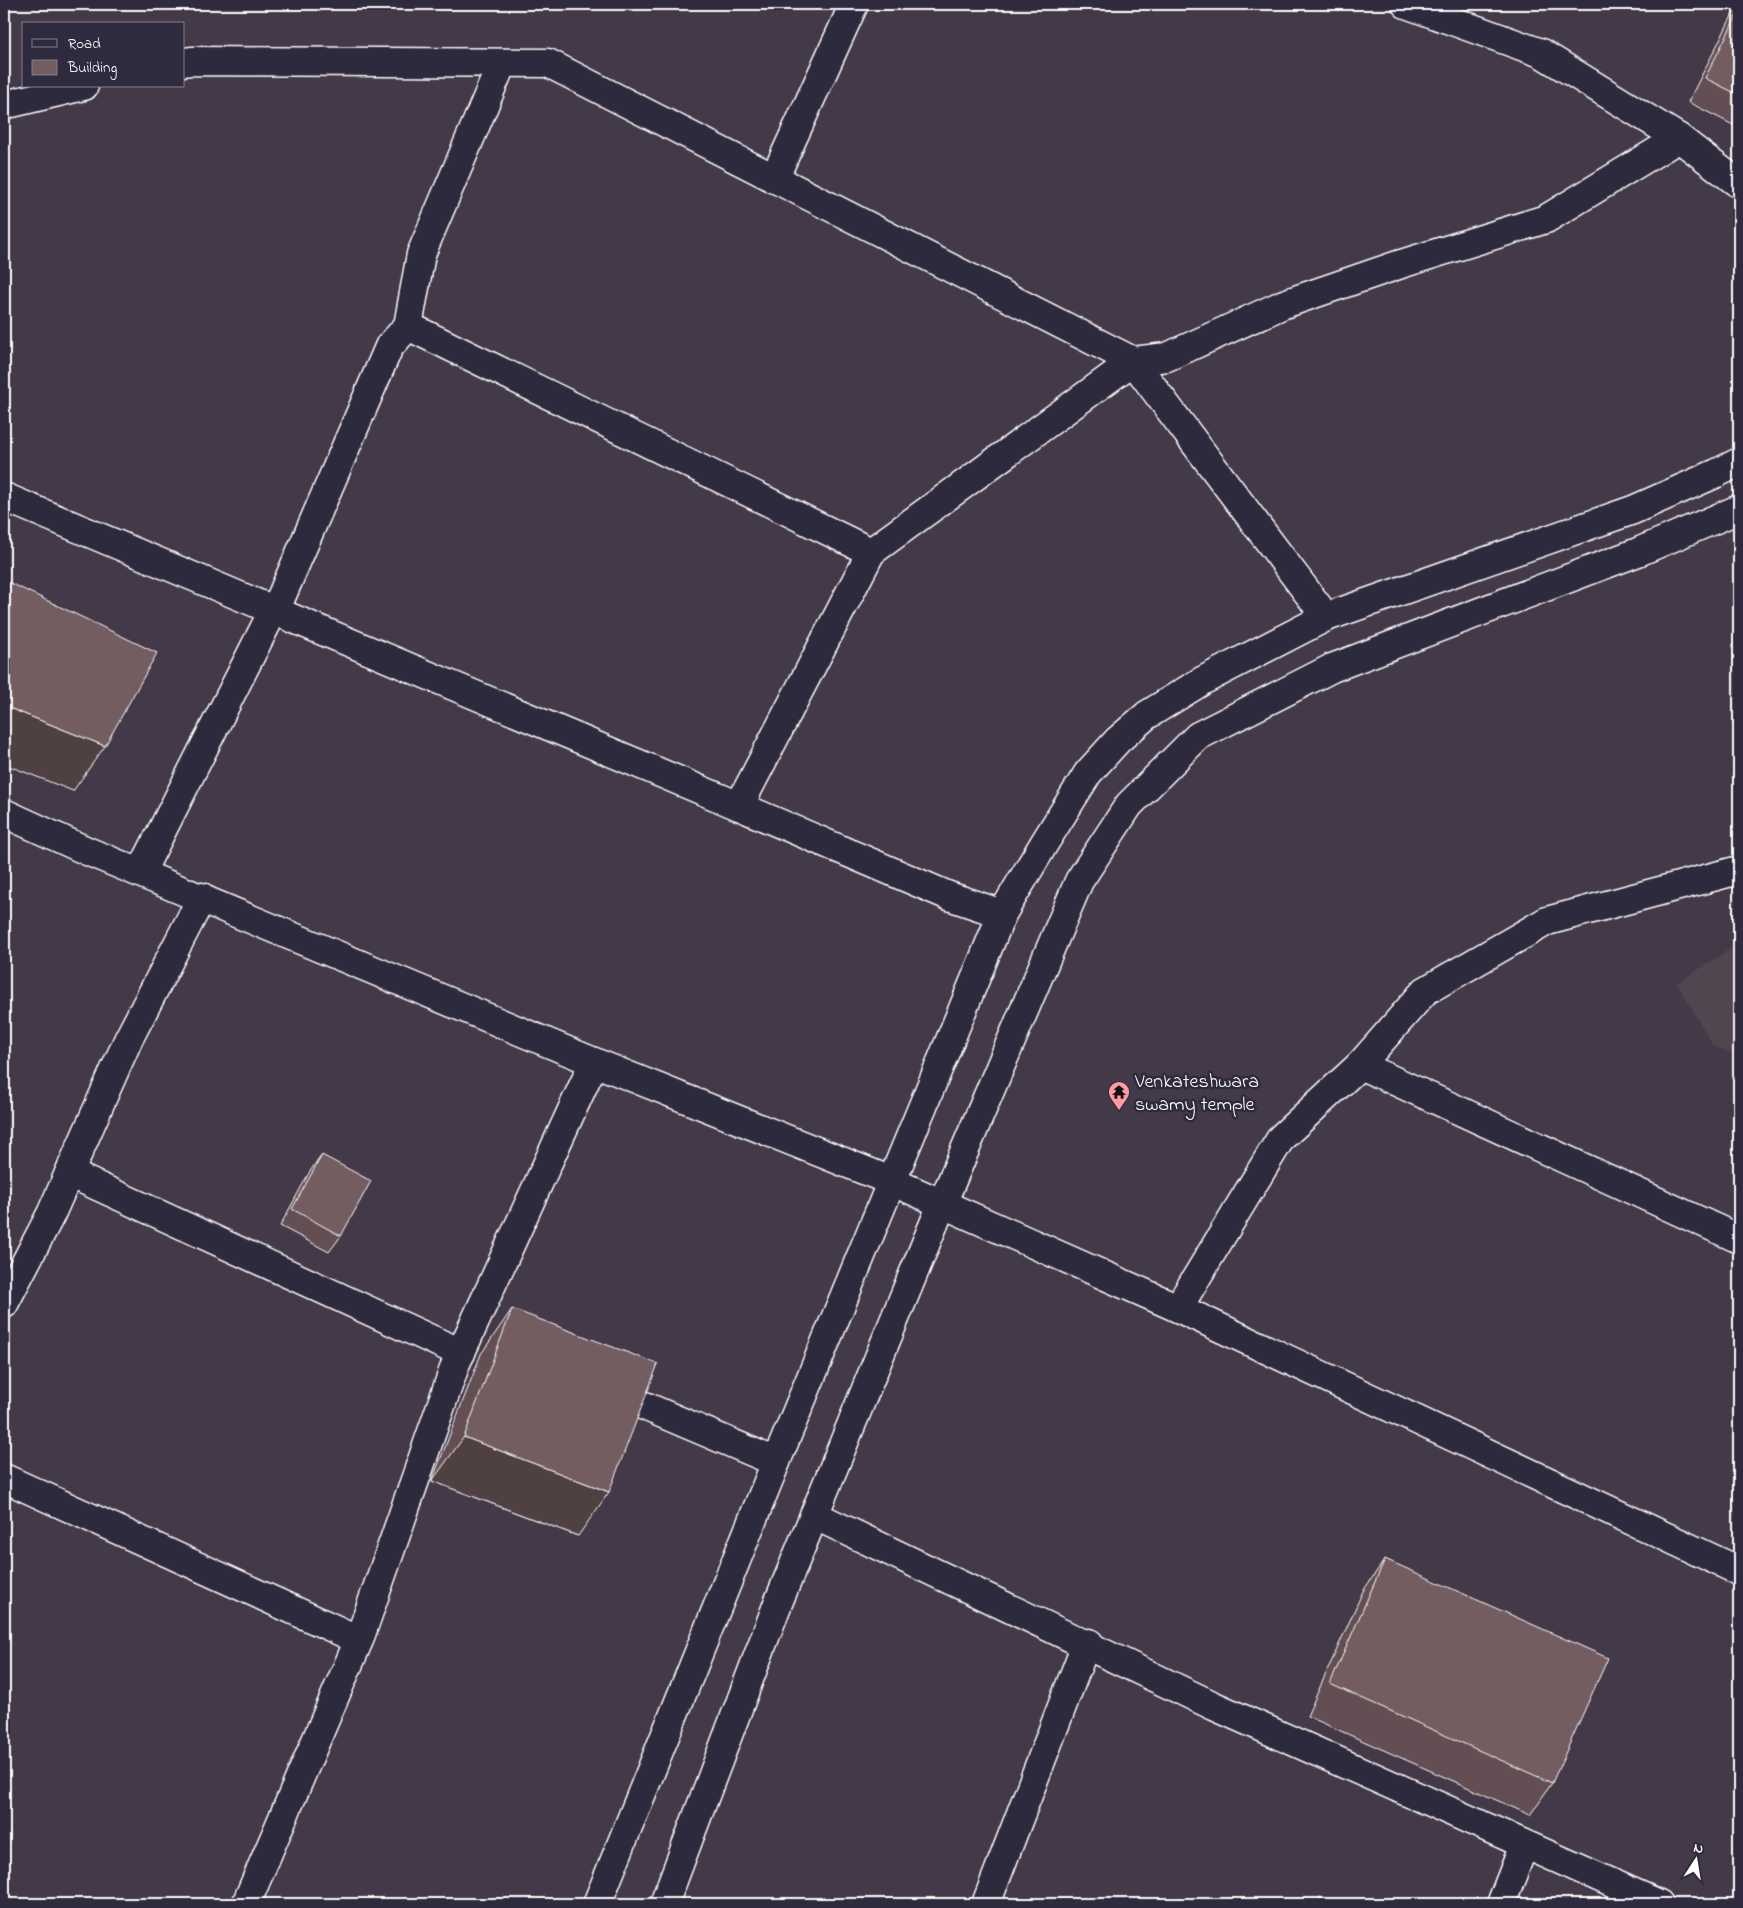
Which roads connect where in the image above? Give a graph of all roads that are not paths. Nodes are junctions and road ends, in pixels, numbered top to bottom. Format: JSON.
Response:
{"nodes":[{"id":1,"x":854,"y":4,"type":"edge"},
{"id":2,"x":1406,"y":4,"type":"edge"},
{"id":3,"x":185,"y":62,"type":"edge"},
{"id":4,"x":502,"y":63,"type":"junction"},
{"id":5,"x":76,"y":88,"type":"edge"},
{"id":6,"x":4,"y":106,"type":"edge"},
{"id":7,"x":1679,"y":138,"type":"junction"},
{"id":8,"x":774,"y":179,"type":"junction"},
{"id":9,"x":1739,"y":184,"type":"edge"},
{"id":10,"x":408,"y":326,"type":"junction"},
{"id":11,"x":1133,"y":361,"type":"junction"},
{"id":12,"x":1739,"y":462,"type":"edge"},
{"id":13,"x":4,"y":498,"type":"edge"},
{"id":14,"x":1739,"y":509,"type":"edge"},
{"id":15,"x":871,"y":552,"type":"junction"},
{"id":16,"x":273,"y":611,"type":"junction"},
{"id":17,"x":1326,"y":617,"type":"junction"},
{"id":18,"x":739,"y":806,"type":"junction"},
{"id":19,"x":4,"y":813,"type":"edge"},
{"id":20,"x":1739,"y":870,"type":"edge"},
{"id":21,"x":140,"y":872,"type":"junction"},
{"id":22,"x":202,"y":897,"type":"junction"},
{"id":23,"x":1002,"y":914,"type":"junction"},
{"id":24,"x":594,"y":1062,"type":"junction"},
{"id":25,"x":1360,"y":1064,"type":"junction"},
{"id":26,"x":69,"y":1173,"type":"junction"},
{"id":27,"x":891,"y":1181,"type":"junction"},
{"id":28,"x":942,"y":1204,"type":"junction"},
{"id":29,"x":1739,"y":1239,"type":"edge"},
{"id":30,"x":4,"y":1304,"type":"edge"},
{"id":31,"x":1178,"y":1308,"type":"junction"},
{"id":32,"x":466,"y":1342,"type":"junction"},
{"id":33,"x":497,"y":1343,"type":"edge"},
{"id":34,"x":587,"y":1382,"type":"edge"},
{"id":35,"x":776,"y":1462,"type":"junction"},
{"id":36,"x":4,"y":1478,"type":"edge"},
{"id":37,"x":814,"y":1515,"type":"junction"},
{"id":38,"x":1739,"y":1571,"type":"edge"},
{"id":39,"x":359,"y":1640,"type":"junction"},
{"id":40,"x":1088,"y":1643,"type":"junction"},
{"id":41,"x":1524,"y":1845,"type":"junction"},
{"id":42,"x":246,"y":1904,"type":"edge"},
{"id":43,"x":597,"y":1904,"type":"edge"},
{"id":44,"x":664,"y":1904,"type":"edge"},
{"id":45,"x":986,"y":1904,"type":"edge"},
{"id":46,"x":1501,"y":1904,"type":"edge"},
{"id":47,"x":1659,"y":1904,"type":"edge"}],
"edges":[{"from":1,"to":8,"type":"street"},
{"from":2,"to":7,"type":"street"},
{"from":3,"to":4,"type":"street"},
{"from":4,"to":8,"type":"street"},
{"from":4,"to":10,"type":"street"},
{"from":5,"to":6,"type":"street"},
{"from":7,"to":9,"type":"street"},
{"from":7,"to":11,"type":"street"},
{"from":8,"to":11,"type":"street"},
{"from":10,"to":15,"type":"street"},
{"from":10,"to":16,"type":"street"},
{"from":11,"to":15,"type":"street"},
{"from":11,"to":17,"type":"street"},
{"from":12,"to":17,"type":"street"},
{"from":13,"to":16,"type":"street"},
{"from":14,"to":28,"type":"street"},
{"from":15,"to":18,"type":"street"},
{"from":16,"to":18,"type":"street"},
{"from":16,"to":21,"type":"street"},
{"from":17,"to":23,"type":"street"},
{"from":18,"to":23,"type":"street"},
{"from":19,"to":21,"type":"street"},
{"from":20,"to":25,"type":"street"},
{"from":21,"to":22,"type":"street"},
{"from":22,"to":24,"type":"street"},
{"from":22,"to":26,"type":"street"},
{"from":23,"to":27,"type":"street"},
{"from":24,"to":27,"type":"street"},
{"from":24,"to":32,"type":"street"},
{"from":25,"to":29,"type":"street"},
{"from":25,"to":31,"type":"street"},
{"from":26,"to":30,"type":"street"},
{"from":26,"to":32,"type":"street"},
{"from":27,"to":28,"type":"street"},
{"from":27,"to":35,"type":"street"},
{"from":28,"to":31,"type":"street"},
{"from":28,"to":37,"type":"street"},
{"from":31,"to":38,"type":"street"},
{"from":32,"to":33,"type":"street"},
{"from":32,"to":39,"type":"street"},
{"from":34,"to":35,"type":"street"},
{"from":35,"to":43,"type":"street"},
{"from":36,"to":39,"type":"street"},
{"from":37,"to":40,"type":"street"},
{"from":37,"to":44,"type":"street"},
{"from":39,"to":42,"type":"street"},
{"from":40,"to":41,"type":"street"},
{"from":40,"to":45,"type":"street"},
{"from":41,"to":46,"type":"street"},
{"from":41,"to":47,"type":"street"}]}
